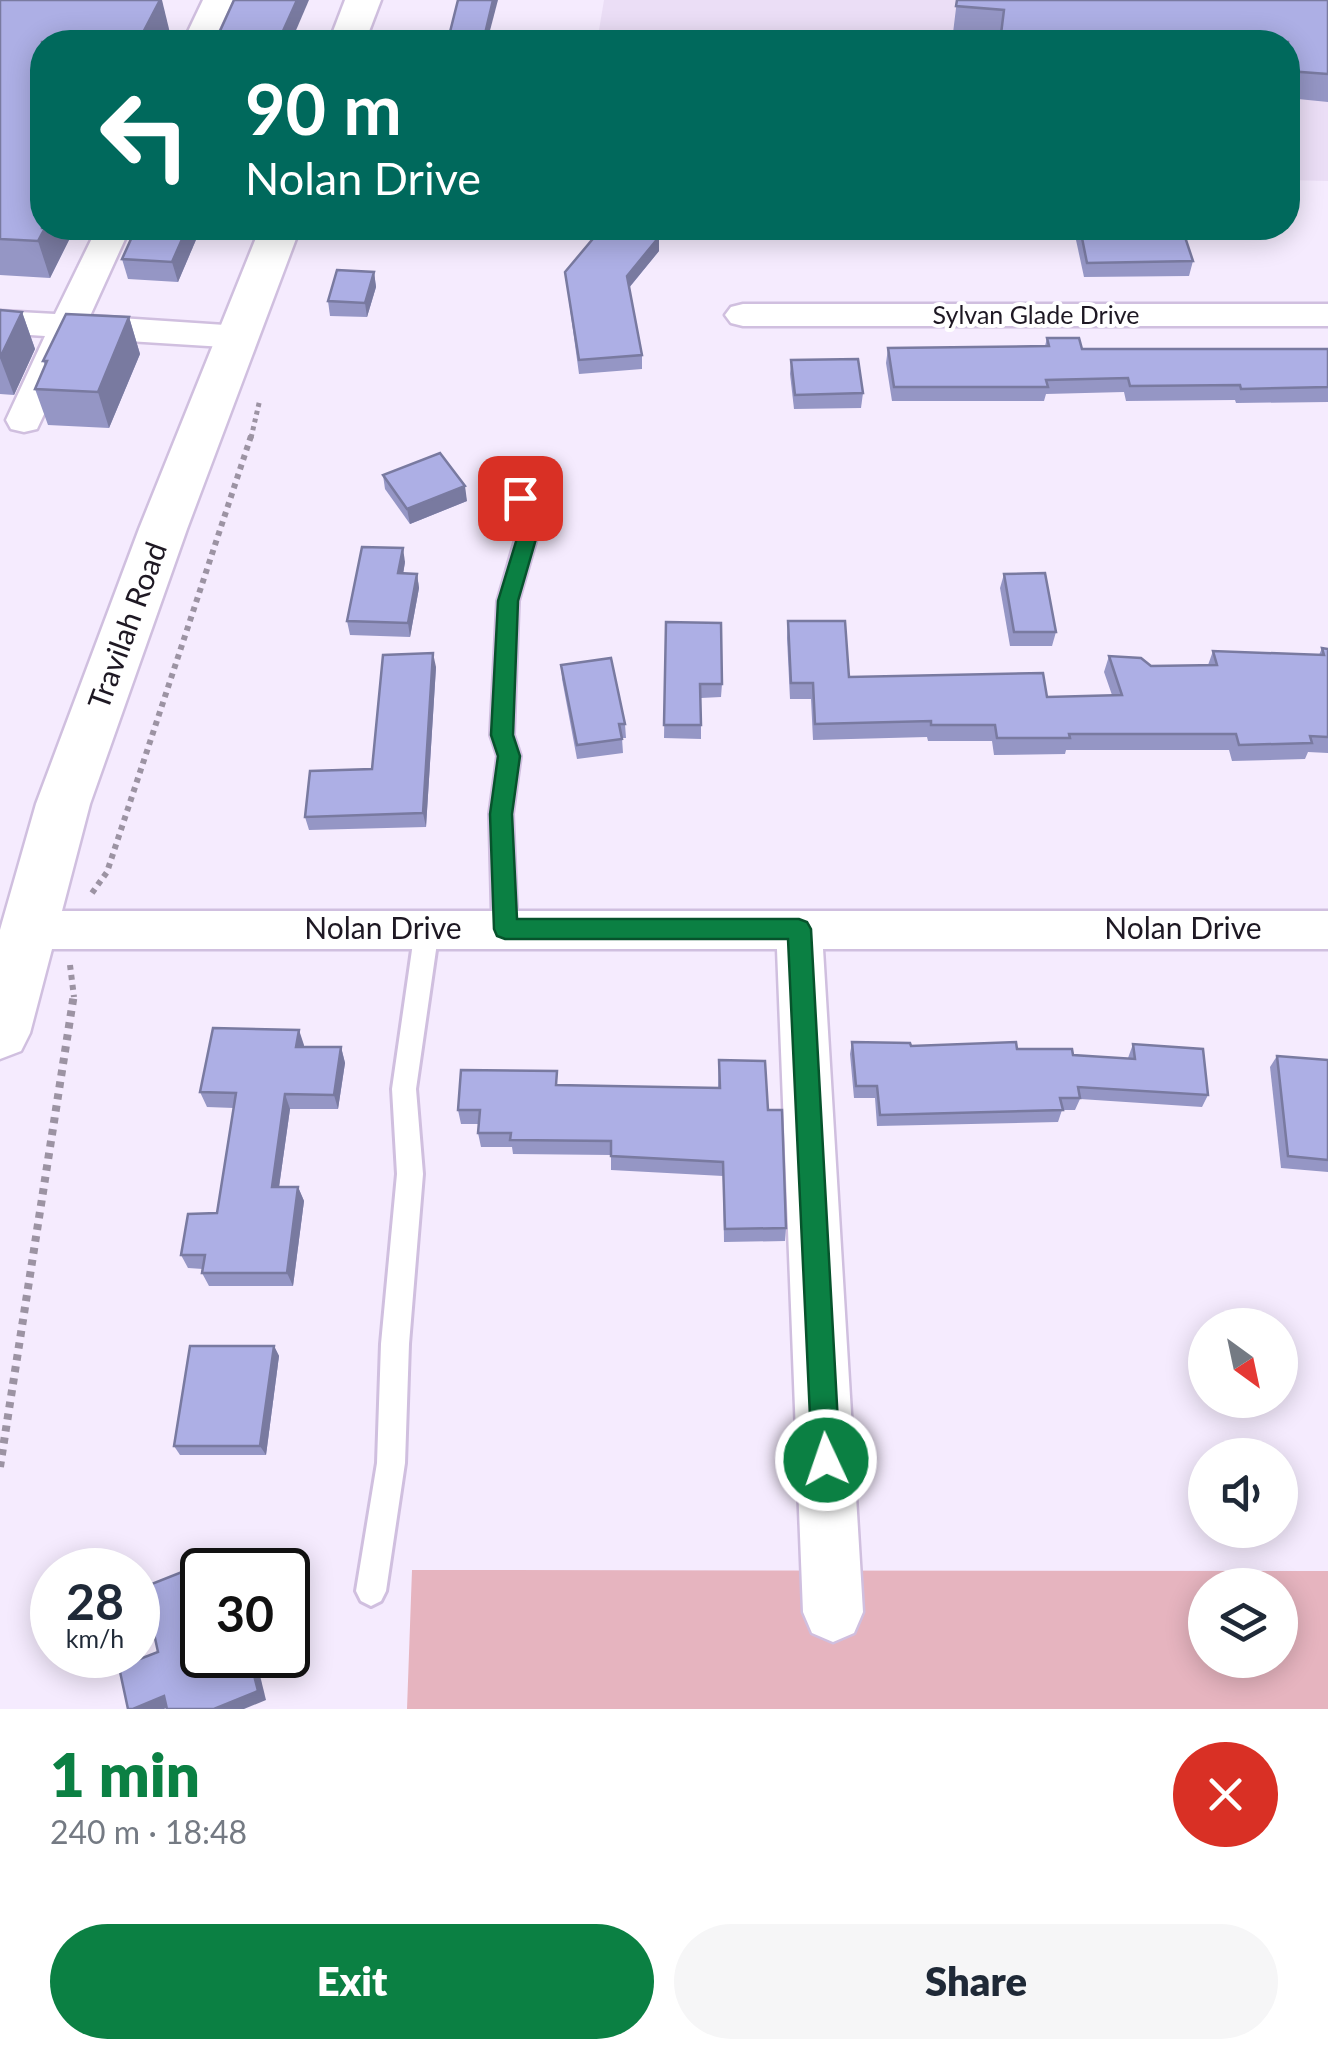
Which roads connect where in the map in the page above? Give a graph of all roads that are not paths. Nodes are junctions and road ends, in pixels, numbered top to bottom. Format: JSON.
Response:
{"nodes":[{"id":1,"x":218,"y":0,"type":"edge"},
{"id":2,"x":363,"y":0,"type":"edge"},
{"id":3,"x":204,"y":30,"type":"edge"},
{"id":4,"x":352,"y":30,"type":"edge"},
{"id":5,"x":107,"y":240,"type":"edge"},
{"id":6,"x":276,"y":240,"type":"edge"},
{"id":7,"x":743,"y":315,"type":"dead end"},
{"id":8,"x":1328,"y":315,"type":"edge"},
{"id":9,"x":0,"y":322,"type":"edge"},
{"id":10,"x":68,"y":326,"type":"junction"},
{"id":11,"x":240,"y":337,"type":"junction"},
{"id":12,"x":24,"y":420,"type":"dead end"},
{"id":13,"x":511,"y":472,"type":"dead end"},
{"id":14,"x":9,"y":929,"type":"edge"},
{"id":15,"x":426,"y":929,"type":"junction"},
{"id":16,"x":505,"y":929,"type":"junction"},
{"id":17,"x":799,"y":929,"type":"junction"},
{"id":18,"x":1328,"y":930,"type":"edge"},
{"id":19,"x":0,"y":1033,"type":"edge"},
{"id":20,"x":372,"y":1591,"type":"dead end"},
{"id":21,"x":834,"y":1612,"type":"dead end"}],
"edges":[{"from":1,"to":3,"type":"street"},
{"from":2,"to":4,"type":"main road"},
{"from":5,"to":10,"type":"street"},
{"from":6,"to":11,"type":"main road","name":"Travilah Road"},
{"from":7,"to":8,"type":"street","name":"Sylvan Glade Drive"},
{"from":9,"to":10,"type":"street"},
{"from":10,"to":11,"type":"street"},
{"from":10,"to":12,"type":"street"},
{"from":11,"to":14,"type":"main road","name":"Travilah Road"},
{"from":13,"to":16,"type":"lane"},
{"from":14,"to":15,"type":"street","name":"Nolan Drive"},
{"from":14,"to":19,"type":"main road","name":"Travilah Road"},
{"from":15,"to":16,"type":"street","name":"Nolan Drive"},
{"from":15,"to":20,"type":"lane"},
{"from":16,"to":17,"type":"street","name":"Nolan Drive"},
{"from":17,"to":18,"type":"street","name":"Nolan Drive"},
{"from":17,"to":21,"type":"street"}]}
